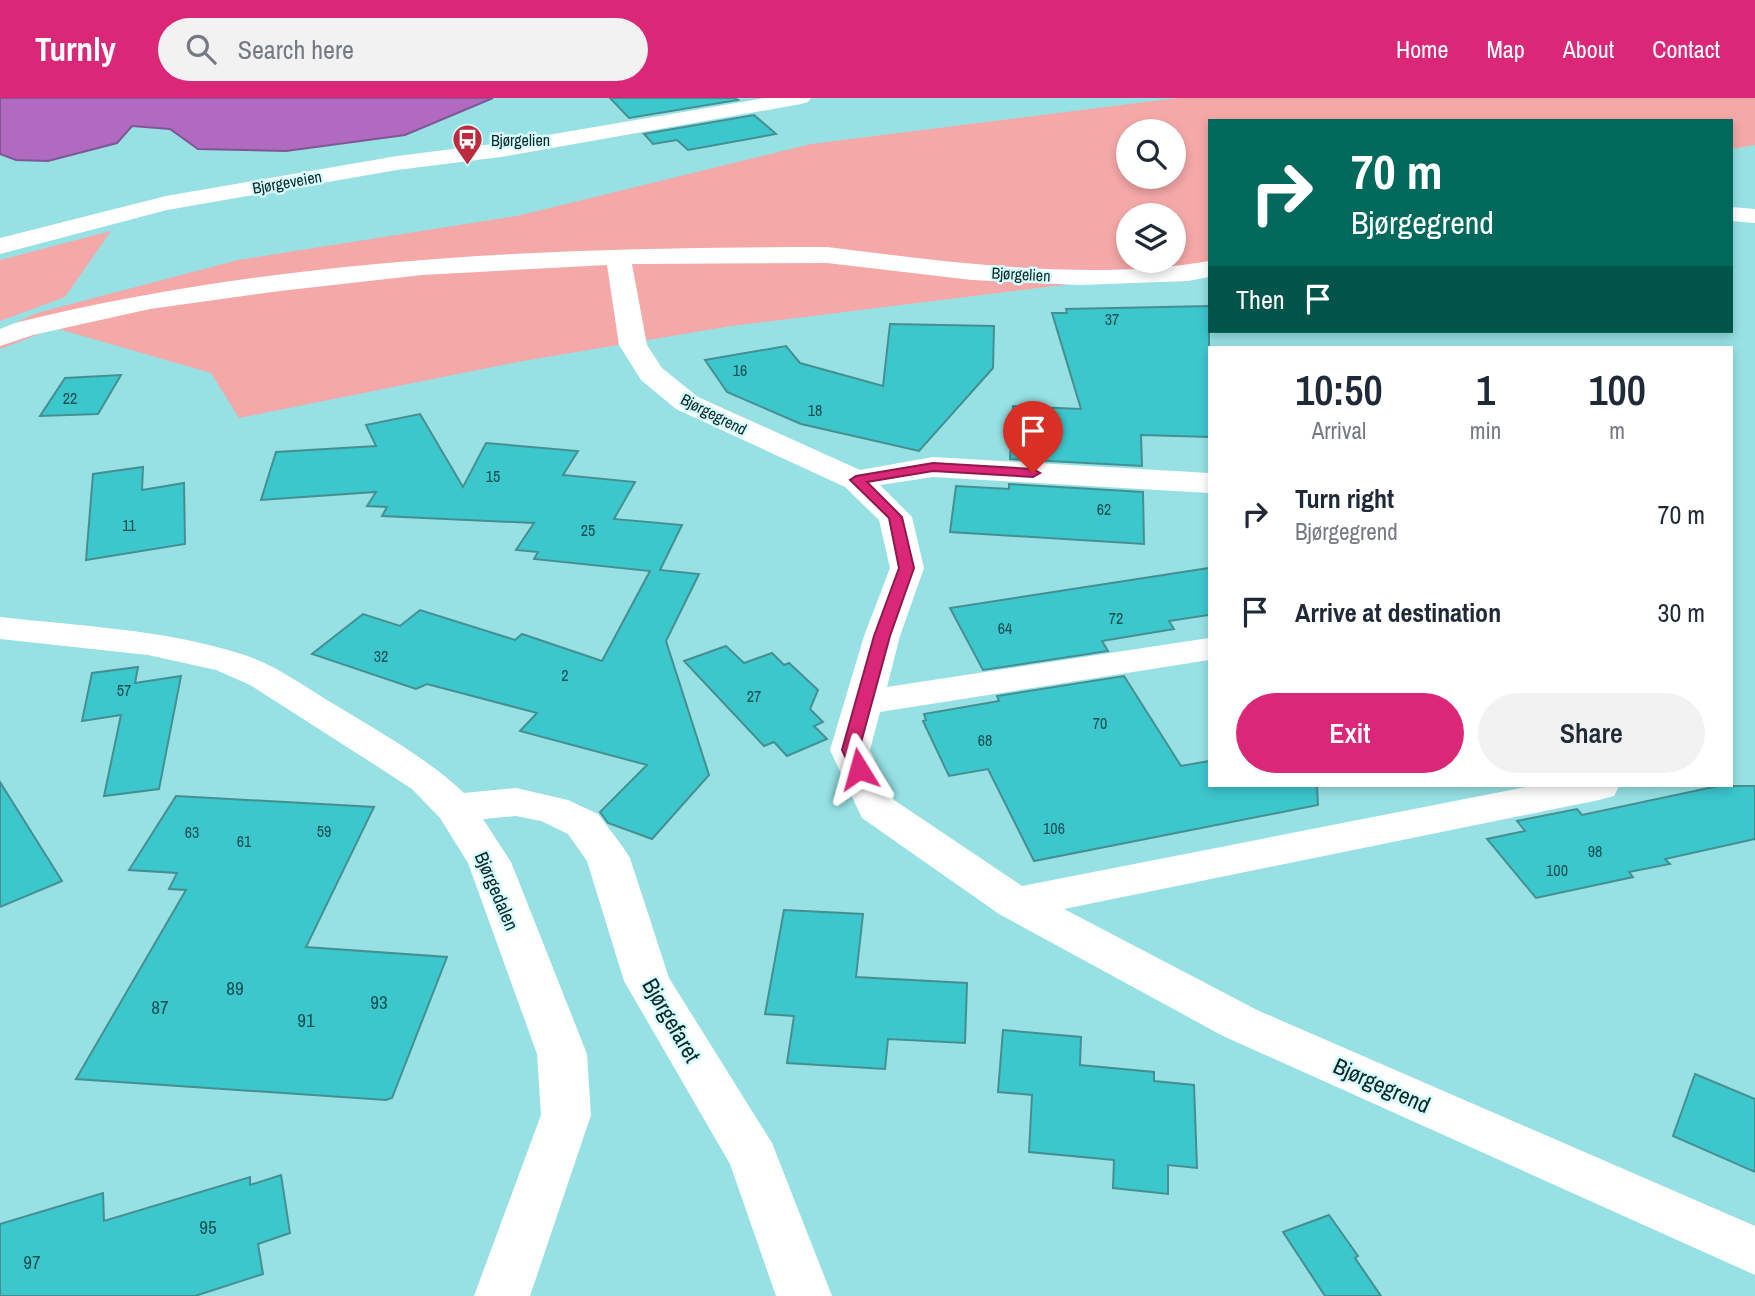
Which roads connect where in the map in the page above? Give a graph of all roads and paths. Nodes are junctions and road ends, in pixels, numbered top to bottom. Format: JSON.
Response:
{"nodes":[{"id":1,"x":801,"y":98,"type":"edge"},
{"id":2,"x":1733,"y":214,"type":"edge"},
{"id":3,"x":1755,"y":216,"type":"edge"},
{"id":4,"x":0,"y":246,"type":"edge"},
{"id":5,"x":618,"y":257,"type":"junction"},
{"id":6,"x":1208,"y":269,"type":"edge"},
{"id":7,"x":0,"y":338,"type":"edge"},
{"id":8,"x":856,"y":480,"type":"junction"},
{"id":9,"x":1208,"y":484,"type":"edge"},
{"id":10,"x":0,"y":628,"type":"edge"},
{"id":11,"x":1208,"y":649,"type":"edge"},
{"id":12,"x":866,"y":702,"type":"junction"},
{"id":13,"x":1594,"y":787,"type":"edge"},
{"id":14,"x":455,"y":808,"type":"junction"},
{"id":15,"x":1016,"y":903,"type":"junction"},
{"id":16,"x":1755,"y":1251,"type":"edge"},
{"id":17,"x":502,"y":1296,"type":"edge"},
{"id":18,"x":804,"y":1296,"type":"edge"}],
"edges":[{"from":1,"to":4,"type":"street","name":"Bjørgeveien"},
{"from":2,"to":3,"type":"street"},
{"from":5,"to":6,"type":"street","name":"Bjørgelien"},
{"from":5,"to":7,"type":"street","name":"Bjørgelien"},
{"from":5,"to":8,"type":"street","name":"Bjørgegrend"},
{"from":8,"to":9,"type":"street"},
{"from":8,"to":12,"type":"street","name":"Bjørgegrend"},
{"from":10,"to":14,"type":"street","name":"Bjørgedalen"},
{"from":11,"to":12,"type":"street"},
{"from":12,"to":15,"type":"street","name":"Bjørgegrend"},
{"from":13,"to":15,"type":"street"},
{"from":14,"to":17,"type":"street","name":"Bjørgedalen"},
{"from":14,"to":18,"type":"street","name":"Bjørgefaret"},
{"from":15,"to":16,"type":"street","name":"Bjørgegrend"}]}
